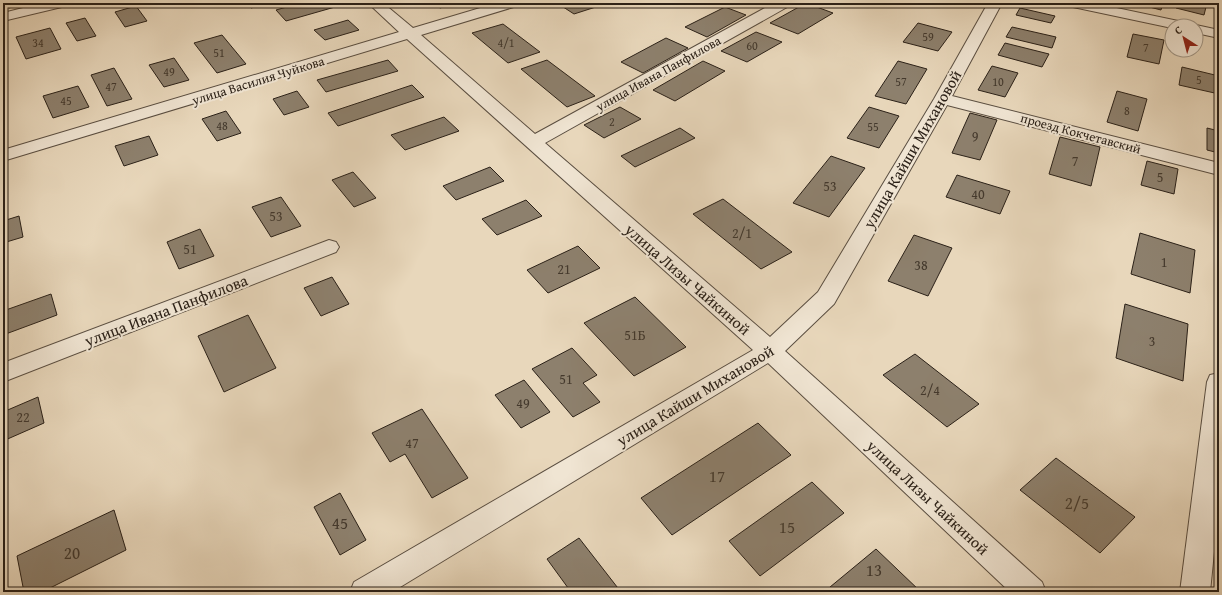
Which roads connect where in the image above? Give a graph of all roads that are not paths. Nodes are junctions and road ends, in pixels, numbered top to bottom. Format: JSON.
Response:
{"nodes":[{"id":1,"x":61,"y":3,"type":"edge"},
{"id":2,"x":375,"y":3,"type":"edge"},
{"id":3,"x":512,"y":3,"type":"edge"},
{"id":4,"x":784,"y":3,"type":"edge"},
{"id":5,"x":995,"y":3,"type":"edge"},
{"id":6,"x":1073,"y":3,"type":"edge"},
{"id":7,"x":3,"y":17,"type":"edge"},
{"id":8,"x":1164,"y":22,"type":"edge"},
{"id":9,"x":1204,"y":31,"type":"edge"},
{"id":10,"x":412,"y":34,"type":"junction"},
{"id":11,"x":1219,"y":34,"type":"edge"},
{"id":12,"x":942,"y":99,"type":"junction"},
{"id":13,"x":532,"y":143,"type":"junction"},
{"id":14,"x":3,"y":156,"type":"edge"},
{"id":15,"x":1219,"y":169,"type":"edge"},
{"id":16,"x":329,"y":247,"type":"dead end"},
{"id":17,"x":770,"y":351,"type":"junction"},
{"id":18,"x":3,"y":373,"type":"edge"},
{"id":19,"x":1219,"y":382,"type":"edge"},
{"id":20,"x":365,"y":592,"type":"edge"},
{"id":21,"x":1031,"y":592,"type":"edge"},
{"id":22,"x":1195,"y":592,"type":"edge"}],
"edges":[{"from":1,"to":7,"type":"street"},
{"from":2,"to":10,"type":"street","name":"улица Лизы Чайкиной"},
{"from":3,"to":10,"type":"street","name":"улица Василия Чуйкова"},
{"from":4,"to":13,"type":"street","name":"улица Ивана Панфилова"},
{"from":5,"to":12,"type":"street","name":"улица Кайши Михановой"},
{"from":6,"to":8,"type":"street"},
{"from":9,"to":11,"type":"street"},
{"from":10,"to":13,"type":"street","name":"улица Лизы Чайкиной"},
{"from":10,"to":14,"type":"street","name":"улица Василия Чуйкова"},
{"from":12,"to":15,"type":"street","name":"проезд Кокчетавский"},
{"from":12,"to":17,"type":"street","name":"улица Кайши Михановой"},
{"from":13,"to":17,"type":"street","name":"улица Лизы Чайкиной"},
{"from":16,"to":18,"type":"street","name":"улица Ивана Панфилова"},
{"from":17,"to":20,"type":"street","name":"улица Кайши Михановой"},
{"from":17,"to":21,"type":"street","name":"улица Лизы Чайкиной"},
{"from":19,"to":22,"type":"street"}]}
